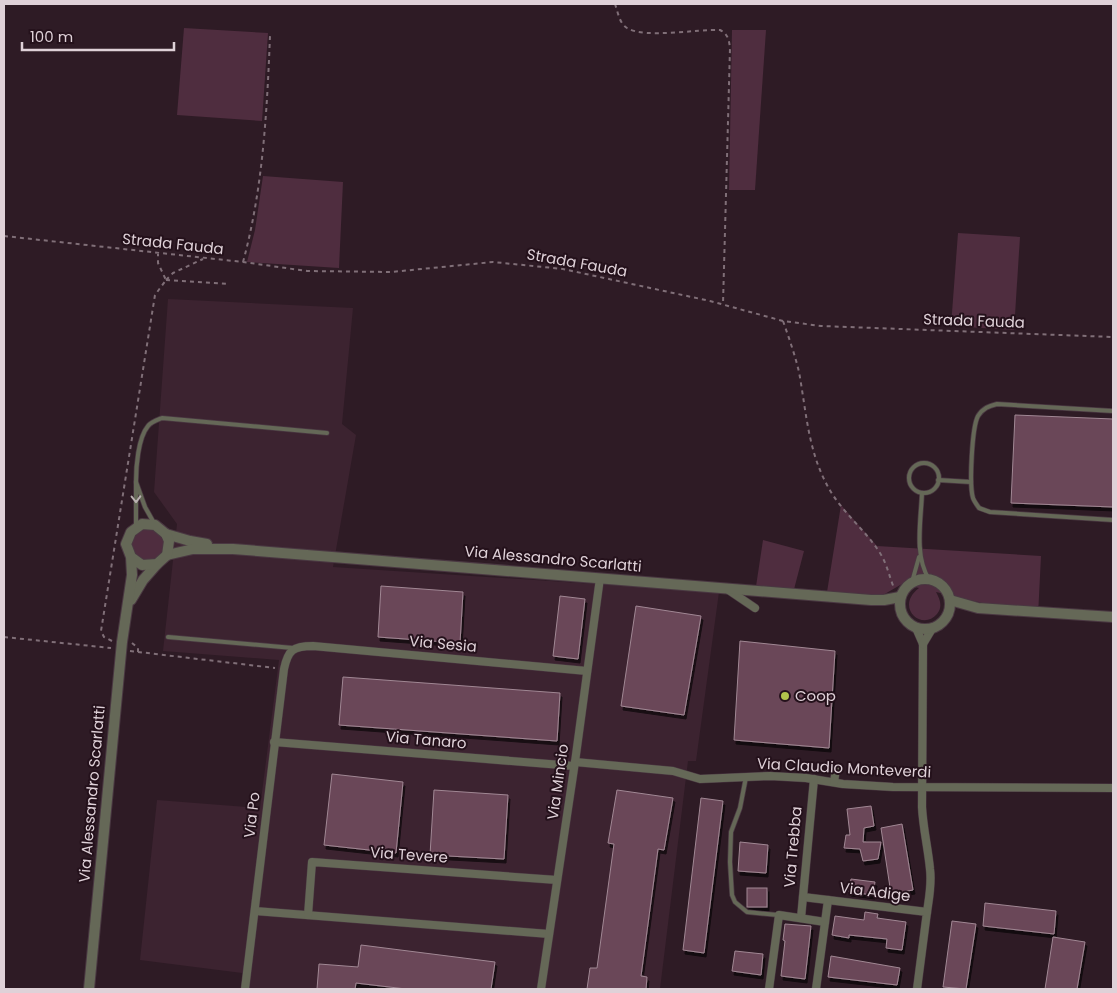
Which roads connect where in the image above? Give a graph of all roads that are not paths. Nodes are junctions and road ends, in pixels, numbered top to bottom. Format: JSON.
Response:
{"nodes":[{"id":1,"x":1113,"y":411,"type":"edge"},
{"id":2,"x":327,"y":433,"type":"dead end"},
{"id":3,"x":938,"y":480,"type":"junction"},
{"id":4,"x":136,"y":482,"type":"junction"},
{"id":5,"x":971,"y":482,"type":"junction"},
{"id":6,"x":922,"y":493,"type":"junction"},
{"id":7,"x":1113,"y":520,"type":"edge"},
{"id":8,"x":155,"y":525,"type":"junction"},
{"id":9,"x":136,"y":527,"type":"junction"},
{"id":10,"x":166,"y":534,"type":"junction"},
{"id":11,"x":233,"y":549,"type":"junction"},
{"id":12,"x":167,"y":555,"type":"junction"},
{"id":13,"x":920,"y":555,"type":"junction"},
{"id":14,"x":131,"y":558,"type":"junction"},
{"id":15,"x":157,"y":564,"type":"junction"},
{"id":16,"x":600,"y":578,"type":"junction"},
{"id":17,"x":929,"y":579,"type":"junction"},
{"id":18,"x":912,"y":582,"type":"junction"},
{"id":19,"x":727,"y":589,"type":"junction"},
{"id":20,"x":900,"y":598,"type":"junction"},
{"id":21,"x":871,"y":600,"type":"junction"},
{"id":22,"x":950,"y":600,"type":"junction"},
{"id":23,"x":129,"y":603,"type":"junction"},
{"id":24,"x":755,"y":608,"type":"dead end"},
{"id":25,"x":978,"y":608,"type":"junction"},
{"id":26,"x":901,"y":611,"type":"junction"},
{"id":27,"x":949,"y":613,"type":"junction"},
{"id":28,"x":1113,"y":617,"type":"edge"},
{"id":29,"x":916,"y":628,"type":"junction"},
{"id":30,"x":932,"y":629,"type":"junction"},
{"id":31,"x":168,"y":637,"type":"dead end"},
{"id":32,"x":923,"y":644,"type":"junction"},
{"id":33,"x":296,"y":648,"type":"junction"},
{"id":34,"x":587,"y":671,"type":"junction"},
{"id":35,"x":274,"y":742,"type":"junction"},
{"id":36,"x":575,"y":764,"type":"junction"},
{"id":37,"x":836,"y":769,"type":"dead end"},
{"id":38,"x":746,"y":777,"type":"junction"},
{"id":39,"x":814,"y":779,"type":"junction"},
{"id":40,"x":834,"y":782,"type":"junction"},
{"id":41,"x":921,"y":787,"type":"junction"},
{"id":42,"x":1113,"y":788,"type":"edge"},
{"id":43,"x":557,"y":880,"type":"junction"},
{"id":44,"x":803,"y":897,"type":"junction"},
{"id":45,"x":828,"y":900,"type":"junction"},
{"id":46,"x":255,"y":911,"type":"junction"},
{"id":47,"x":927,"y":912,"type":"junction"},
{"id":48,"x":308,"y":915,"type":"junction"},
{"id":49,"x":779,"y":916,"type":"junction"},
{"id":50,"x":801,"y":918,"type":"junction"},
{"id":51,"x":825,"y":922,"type":"junction"},
{"id":52,"x":550,"y":934,"type":"junction"},
{"id":53,"x":89,"y":989,"type":"edge"},
{"id":54,"x":245,"y":989,"type":"edge"},
{"id":55,"x":541,"y":989,"type":"edge"},
{"id":56,"x":769,"y":989,"type":"edge"},
{"id":57,"x":816,"y":989,"type":"edge"},
{"id":58,"x":917,"y":989,"type":"edge"}],
"edges":[{"from":1,"to":5,"type":"lane"},
{"from":2,"to":4,"type":"lane"},
{"from":3,"to":5,"type":"lane"},
{"from":3,"to":6,"type":"lane"},
{"from":3,"to":6,"type":"lane"},
{"from":4,"to":8,"type":"lane"},
{"from":4,"to":9,"type":"lane","one_way":true},
{"from":5,"to":7,"type":"lane"},
{"from":6,"to":13,"type":"lane"},
{"from":8,"to":9,"type":"street"},
{"from":8,"to":10,"type":"street"},
{"from":9,"to":14,"type":"street"},
{"from":10,"to":11,"type":"street","name":"Via Alessandro Scarlatti"},
{"from":10,"to":12,"type":"street"},
{"from":11,"to":12,"type":"street","name":"Via Alessandro Scarlatti"},
{"from":11,"to":16,"type":"street","name":"Via Alessandro Scarlatti"},
{"from":12,"to":15,"type":"street"},
{"from":13,"to":17,"type":"lane"},
{"from":13,"to":18,"type":"lane"},
{"from":14,"to":15,"type":"street"},
{"from":14,"to":23,"type":"street","name":"Via Alessandro Scarlatti"},
{"from":15,"to":23,"type":"street","name":"Via Alessandro Scarlatti"},
{"from":16,"to":19,"type":"street","name":"Via Alessandro Scarlatti"},
{"from":16,"to":34,"type":"street","name":"Via Mincio"},
{"from":17,"to":18,"type":"street"},
{"from":17,"to":22,"type":"street"},
{"from":18,"to":20,"type":"street"},
{"from":19,"to":21,"type":"street","name":"Via Alessandro Scarlatti"},
{"from":19,"to":24,"type":"street"},
{"from":20,"to":21,"type":"street","name":"Via Alessandro Scarlatti"},
{"from":20,"to":26,"type":"street"},
{"from":21,"to":26,"type":"street","name":"Via Alessandro Scarlatti"},
{"from":22,"to":25,"type":"street"},
{"from":22,"to":27,"type":"street"},
{"from":23,"to":53,"type":"street","name":"Via Alessandro Scarlatti"},
{"from":25,"to":27,"type":"street"},
{"from":25,"to":28,"type":"street"},
{"from":26,"to":29,"type":"street"},
{"from":27,"to":30,"type":"street"},
{"from":29,"to":30,"type":"street"},
{"from":29,"to":32,"type":"street"},
{"from":30,"to":32,"type":"street"},
{"from":31,"to":33,"type":"lane"},
{"from":32,"to":41,"type":"street"},
{"from":33,"to":34,"type":"street","name":"Via Sesia"},
{"from":33,"to":35,"type":"street","name":"Via Po"},
{"from":34,"to":36,"type":"street","name":"Via Mincio"},
{"from":35,"to":36,"type":"street","name":"Via Tanaro"},
{"from":35,"to":46,"type":"street","name":"Via Po"},
{"from":36,"to":38,"type":"street","name":"Via Claudio Monteverdi"},
{"from":36,"to":43,"type":"street","name":"Via Mincio"},
{"from":37,"to":40,"type":"street"},
{"from":38,"to":39,"type":"street","name":"Via Claudio Monteverdi"},
{"from":38,"to":49,"type":"lane"},
{"from":39,"to":40,"type":"street","name":"Via Claudio Monteverdi"},
{"from":39,"to":44,"type":"street","name":"Via Trebba"},
{"from":40,"to":41,"type":"street","name":"Via Claudio Monteverdi"},
{"from":41,"to":42,"type":"street","name":"Via Claudio Monteverdi"},
{"from":41,"to":47,"type":"street"},
{"from":43,"to":48,"type":"street","name":"Via Tevere"},
{"from":43,"to":52,"type":"street","name":"Via Mincio"},
{"from":44,"to":45,"type":"street","name":"Via Adige"},
{"from":44,"to":50,"type":"street","name":"Via Trebba"},
{"from":45,"to":47,"type":"street","name":"Via Adige"},
{"from":45,"to":51,"type":"street"},
{"from":46,"to":48,"type":"street"},
{"from":46,"to":54,"type":"street","name":"Via Po"},
{"from":47,"to":58,"type":"street","name":"Via Adige"},
{"from":48,"to":52,"type":"street"},
{"from":49,"to":50,"type":"street"},
{"from":49,"to":56,"type":"street"},
{"from":50,"to":51,"type":"street"},
{"from":51,"to":57,"type":"street"},
{"from":52,"to":55,"type":"street","name":"Via Mincio"}]}
